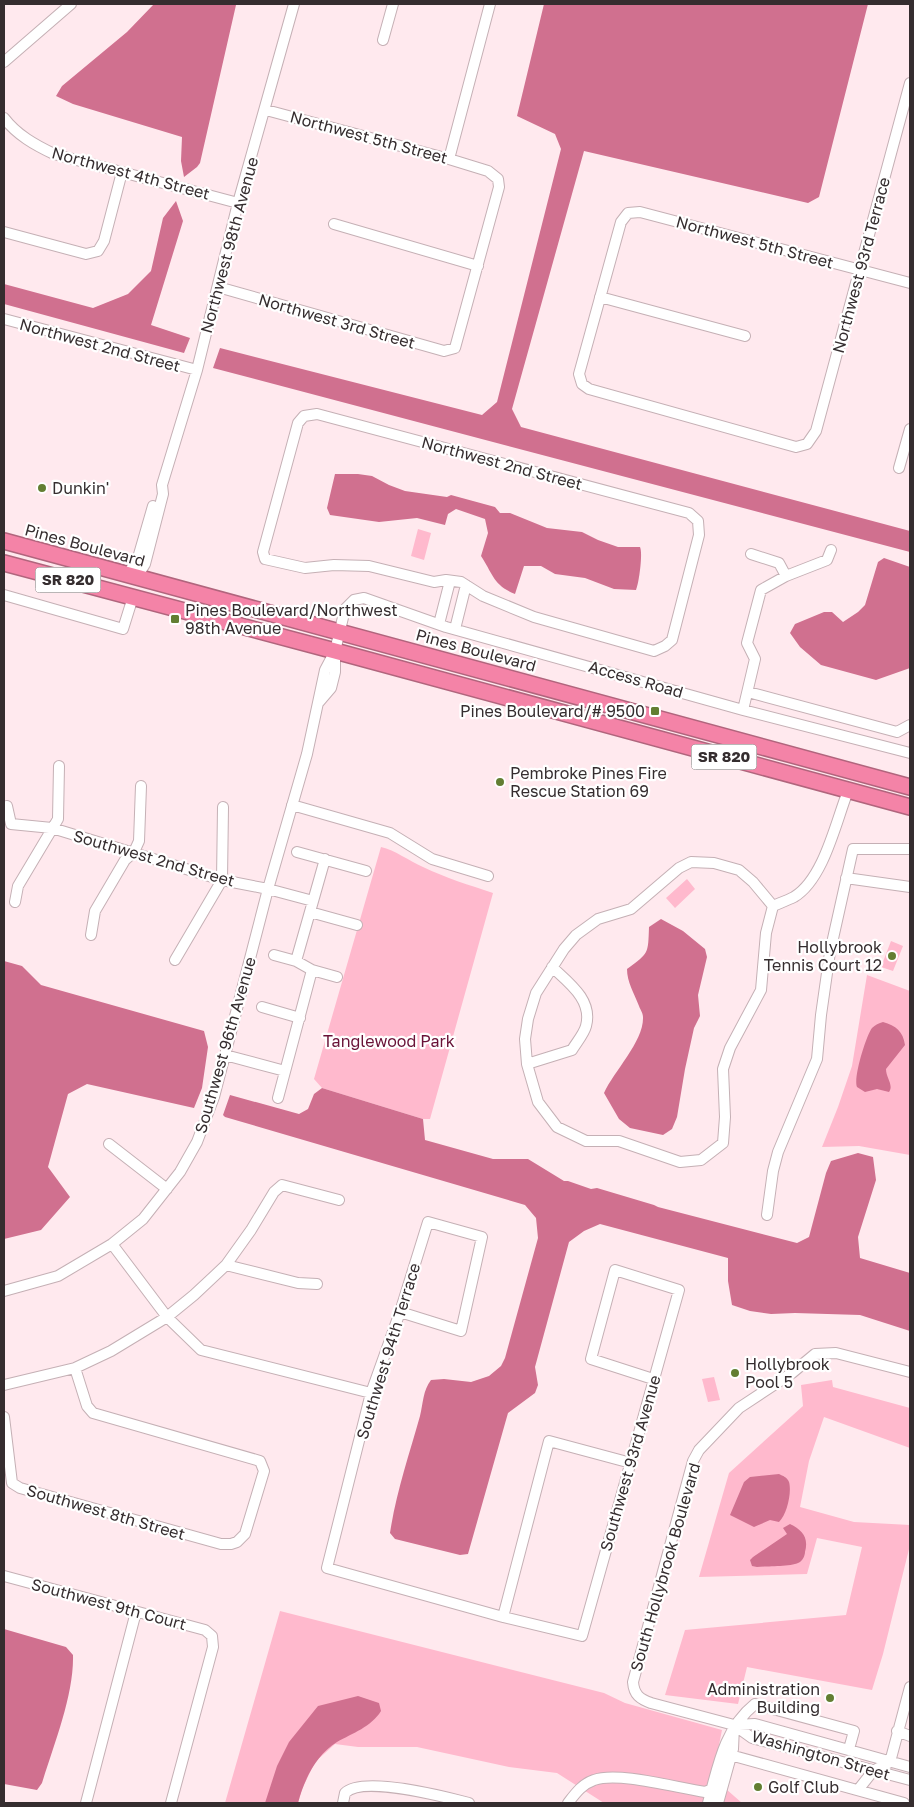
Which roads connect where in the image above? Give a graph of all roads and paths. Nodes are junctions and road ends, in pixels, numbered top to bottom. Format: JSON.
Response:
{"nodes":[{"id":1,"x":71,"y":4,"type":"edge"},
{"id":2,"x":294,"y":4,"type":"edge"},
{"id":3,"x":393,"y":4,"type":"edge"},
{"id":4,"x":490,"y":4,"type":"edge"},
{"id":5,"x":383,"y":40,"type":"dead end"},
{"id":6,"x":4,"y":62,"type":"edge"},
{"id":7,"x":910,"y":83,"type":"edge"},
{"id":8,"x":266,"y":110,"type":"junction"},
{"id":9,"x":4,"y":118,"type":"edge"},
{"id":10,"x":450,"y":158,"type":"junction"},
{"id":11,"x":122,"y":172,"type":"junction"},
{"id":12,"x":238,"y":203,"type":"junction"},
{"id":13,"x":334,"y":224,"type":"dead end"},
{"id":14,"x":4,"y":232,"type":"edge"},
{"id":15,"x":478,"y":266,"type":"junction"},
{"id":16,"x":859,"y":270,"type":"junction"},
{"id":17,"x":910,"y":283,"type":"edge"},
{"id":18,"x":218,"y":287,"type":"junction"},
{"id":19,"x":600,"y":297,"type":"junction"},
{"id":20,"x":4,"y":319,"type":"edge"},
{"id":21,"x":745,"y":336,"type":"dead end"},
{"id":22,"x":197,"y":370,"type":"junction"},
{"id":23,"x":910,"y":429,"type":"edge"},
{"id":24,"x":899,"y":468,"type":"dead end"},
{"id":25,"x":4,"y":540,"type":"edge"},
{"id":26,"x":21,"y":545,"type":"junction"},
{"id":27,"x":4,"y":547,"type":"edge"},
{"id":28,"x":831,"y":550,"type":"dead end"},
{"id":29,"x":751,"y":554,"type":"dead end"},
{"id":30,"x":4,"y":559,"type":"edge"},
{"id":31,"x":4,"y":563,"type":"edge"},
{"id":32,"x":132,"y":576,"type":"junction"},
{"id":33,"x":786,"y":576,"type":"junction"},
{"id":34,"x":450,"y":581,"type":"junction"},
{"id":35,"x":466,"y":585,"type":"junction"},
{"id":36,"x":4,"y":595,"type":"edge"},
{"id":37,"x":133,"y":597,"type":"junction"},
{"id":38,"x":364,"y":598,"type":"joint"},
{"id":39,"x":236,"y":604,"type":"junction"},
{"id":40,"x":439,"y":624,"type":"junction"},
{"id":41,"x":455,"y":629,"type":"junction"},
{"id":42,"x":340,"y":631,"type":"junction"},
{"id":43,"x":335,"y":650,"type":"junction"},
{"id":44,"x":543,"y":687,"type":"junction"},
{"id":45,"x":748,"y":692,"type":"junction"},
{"id":46,"x":538,"y":706,"type":"junction"},
{"id":47,"x":743,"y":710,"type":"junction"},
{"id":48,"x":910,"y":725,"type":"edge"},
{"id":49,"x":910,"y":753,"type":"edge"},
{"id":50,"x":59,"y":766,"type":"dead end"},
{"id":51,"x":905,"y":785,"type":"edge"},
{"id":52,"x":140,"y":786,"type":"dead end"},
{"id":53,"x":848,"y":791,"type":"junction"},
{"id":54,"x":292,"y":805,"type":"junction"},
{"id":55,"x":6,"y":806,"type":"dead end"},
{"id":56,"x":223,"y":807,"type":"dead end"},
{"id":57,"x":910,"y":808,"type":"edge"},
{"id":58,"x":52,"y":828,"type":"junction"},
{"id":59,"x":910,"y":849,"type":"edge"},
{"id":60,"x":134,"y":852,"type":"junction"},
{"id":61,"x":297,"y":852,"type":"dead end"},
{"id":62,"x":325,"y":859,"type":"junction"},
{"id":63,"x":366,"y":871,"type":"dead end"},
{"id":64,"x":488,"y":876,"type":"dead end"},
{"id":65,"x":846,"y":878,"type":"junction"},
{"id":66,"x":222,"y":880,"type":"junction"},
{"id":67,"x":910,"y":887,"type":"edge"},
{"id":68,"x":268,"y":889,"type":"junction"},
{"id":69,"x":313,"y":901,"type":"junction"},
{"id":70,"x":15,"y":902,"type":"dead end"},
{"id":71,"x":773,"y":906,"type":"junction"},
{"id":72,"x":310,"y":912,"type":"junction"},
{"id":73,"x":357,"y":925,"type":"dead end"},
{"id":74,"x":91,"y":935,"type":"dead end"},
{"id":75,"x":274,"y":955,"type":"dead end"},
{"id":76,"x":175,"y":960,"type":"dead end"},
{"id":77,"x":296,"y":961,"type":"junction"},
{"id":78,"x":552,"y":967,"type":"junction"},
{"id":79,"x":312,"y":970,"type":"junction"},
{"id":80,"x":337,"y":976,"type":"dead end"},
{"id":81,"x":262,"y":1007,"type":"dead end"},
{"id":82,"x":300,"y":1018,"type":"junction"},
{"id":83,"x":226,"y":1055,"type":"junction"},
{"id":84,"x":527,"y":1064,"type":"junction"},
{"id":85,"x":285,"y":1071,"type":"junction"},
{"id":86,"x":278,"y":1098,"type":"dead end"},
{"id":87,"x":109,"y":1144,"type":"dead end"},
{"id":88,"x":168,"y":1189,"type":"junction"},
{"id":89,"x":339,"y":1200,"type":"dead end"},
{"id":90,"x":767,"y":1215,"type":"dead end"},
{"id":91,"x":112,"y":1244,"type":"junction"},
{"id":92,"x":226,"y":1265,"type":"junction"},
{"id":93,"x":317,"y":1284,"type":"dead end"},
{"id":94,"x":4,"y":1291,"type":"edge"},
{"id":95,"x":400,"y":1312,"type":"junction"},
{"id":96,"x":167,"y":1317,"type":"junction"},
{"id":97,"x":75,"y":1368,"type":"junction"},
{"id":98,"x":910,"y":1372,"type":"edge"},
{"id":99,"x":654,"y":1380,"type":"junction"},
{"id":100,"x":4,"y":1385,"type":"edge"},
{"id":101,"x":371,"y":1393,"type":"junction"},
{"id":102,"x":4,"y":1417,"type":"edge"},
{"id":103,"x":630,"y":1463,"type":"junction"},
{"id":104,"x":4,"y":1576,"type":"edge"},
{"id":105,"x":136,"y":1612,"type":"junction"},
{"id":106,"x":503,"y":1617,"type":"junction"},
{"id":107,"x":910,"y":1687,"type":"edge"},
{"id":108,"x":636,"y":1694,"type":"joint"},
{"id":109,"x":734,"y":1726,"type":"junction"},
{"id":110,"x":898,"y":1731,"type":"junction"},
{"id":111,"x":910,"y":1736,"type":"edge"},
{"id":112,"x":849,"y":1749,"type":"junction"},
{"id":113,"x":727,"y":1754,"type":"junction"},
{"id":114,"x":890,"y":1762,"type":"junction"},
{"id":115,"x":910,"y":1767,"type":"edge"},
{"id":116,"x":873,"y":1771,"type":"junction"},
{"id":117,"x":910,"y":1780,"type":"edge"},
{"id":118,"x":717,"y":1790,"type":"junction"},
{"id":119,"x":858,"y":1790,"type":"junction"},
{"id":120,"x":86,"y":1803,"type":"edge"},
{"id":121,"x":171,"y":1803,"type":"edge"},
{"id":122,"x":343,"y":1803,"type":"edge"},
{"id":123,"x":469,"y":1803,"type":"edge"},
{"id":124,"x":568,"y":1803,"type":"edge"},
{"id":125,"x":708,"y":1803,"type":"edge"},
{"id":126,"x":718,"y":1803,"type":"edge"},
{"id":127,"x":904,"y":1803,"type":"edge"}],
"edges":[{"from":1,"to":6,"type":"street"},
{"from":2,"to":8,"type":"street","name":"Northwest 98th Avenue"},
{"from":3,"to":5,"type":"street"},
{"from":4,"to":10,"type":"street"},
{"from":7,"to":16,"type":"street","name":"Northwest 93rd Terrace"},
{"from":8,"to":10,"type":"street","name":"Northwest 5th Street"},
{"from":8,"to":12,"type":"street","name":"Northwest 98th Avenue"},
{"from":9,"to":11,"type":"street","name":"Northwest 4th Street"},
{"from":10,"to":15,"type":"street","name":"Northwest 5th Street"},
{"from":11,"to":12,"type":"street","name":"Northwest 4th Street"},
{"from":11,"to":14,"type":"street"},
{"from":12,"to":18,"type":"street","name":"Northwest 98th Avenue"},
{"from":13,"to":15,"type":"street"},
{"from":15,"to":18,"type":"street","name":"Northwest 3rd Street"},
{"from":16,"to":17,"type":"street","name":"Northwest 5th Street"},
{"from":16,"to":19,"type":"street","name":"Northwest 5th Street"},
{"from":16,"to":19,"type":"street","name":"Northwest 93rd Terrace"},
{"from":18,"to":22,"type":"street","name":"Northwest 98th Avenue"},
{"from":19,"to":21,"type":"street"},
{"from":20,"to":22,"type":"street","name":"Northwest 2nd Street"},
{"from":22,"to":32,"type":"street","name":"Northwest 98th Avenue"},
{"from":23,"to":24,"type":"street"},
{"from":25,"to":26,"type":"highway","name":"Pines Boulevard","number":"SR 820"},
{"from":26,"to":27,"type":"highway"},
{"from":26,"to":32,"type":"highway","name":"Pines Boulevard","number":"SR 820"},
{"from":28,"to":33,"type":"street"},
{"from":29,"to":33,"type":"street"},
{"from":30,"to":32,"type":"highway"},
{"from":31,"to":37,"type":"highway","number":"SR 820"},
{"from":32,"to":39,"type":"highway","name":"Pines Boulevard","number":"SR 820"},
{"from":33,"to":45,"type":"street"},
{"from":34,"to":35,"type":"street"},
{"from":34,"to":35,"type":"street","name":"Northwest 2nd Street"},
{"from":34,"to":40,"type":"street"},
{"from":35,"to":41,"type":"street"},
{"from":36,"to":37,"type":"street"},
{"from":37,"to":39,"type":"highway"},
{"from":37,"to":43,"type":"highway","number":"SR 820"},
{"from":38,"to":40,"type":"street","name":"Access Road"},
{"from":38,"to":42,"type":"street","name":"Southwest 96th Avenue"},
{"from":39,"to":42,"type":"highway","name":"Pines Boulevard","number":"SR 820"},
{"from":40,"to":41,"type":"street","name":"Access Road"},
{"from":41,"to":47,"type":"street","name":"Access Road"},
{"from":42,"to":43,"type":"street","name":"Southwest 96th Avenue"},
{"from":42,"to":44,"type":"highway","name":"Pines Boulevard","number":"SR 820"},
{"from":43,"to":46,"type":"highway","number":"SR 820"},
{"from":43,"to":54,"type":"street","name":"Southwest 96th Avenue"},
{"from":44,"to":46,"type":"street"},
{"from":44,"to":51,"type":"highway","name":"Pines Boulevard","number":"SR 820"},
{"from":45,"to":47,"type":"street"},
{"from":45,"to":48,"type":"street"},
{"from":46,"to":53,"type":"highway","number":"SR 820"},
{"from":47,"to":49,"type":"street","name":"Access Road"},
{"from":50,"to":58,"type":"street"},
{"from":51,"to":53,"type":"highway"},
{"from":52,"to":60,"type":"street"},
{"from":53,"to":57,"type":"highway","number":"SR 820"},
{"from":53,"to":71,"type":"street"},
{"from":54,"to":64,"type":"street"},
{"from":54,"to":68,"type":"street","name":"Southwest 96th Avenue"},
{"from":55,"to":58,"type":"street","name":"Southwest 2nd Street"},
{"from":56,"to":66,"type":"street"},
{"from":58,"to":60,"type":"street","name":"Southwest 2nd Street"},
{"from":58,"to":70,"type":"street"},
{"from":59,"to":65,"type":"street"},
{"from":60,"to":66,"type":"street","name":"Southwest 2nd Street"},
{"from":60,"to":74,"type":"street"},
{"from":61,"to":62,"type":"street"},
{"from":62,"to":63,"type":"street"},
{"from":62,"to":69,"type":"street"},
{"from":65,"to":67,"type":"street"},
{"from":65,"to":90,"type":"street"},
{"from":66,"to":68,"type":"street","name":"Southwest 2nd Street"},
{"from":66,"to":76,"type":"street"},
{"from":68,"to":69,"type":"street","name":"Southwest 2nd Street"},
{"from":68,"to":83,"type":"street","name":"Southwest 96th Avenue"},
{"from":69,"to":72,"type":"street"},
{"from":71,"to":78,"type":"street"},
{"from":71,"to":84,"type":"street"},
{"from":72,"to":73,"type":"street"},
{"from":72,"to":77,"type":"street"},
{"from":75,"to":77,"type":"street"},
{"from":77,"to":79,"type":"street"},
{"from":78,"to":84,"type":"street"},
{"from":78,"to":84,"type":"street"},
{"from":79,"to":80,"type":"street"},
{"from":79,"to":82,"type":"street"},
{"from":81,"to":82,"type":"street"},
{"from":82,"to":85,"type":"street"},
{"from":83,"to":85,"type":"street"},
{"from":83,"to":88,"type":"street","name":"Southwest 96th Avenue"},
{"from":85,"to":86,"type":"street"},
{"from":87,"to":88,"type":"street"},
{"from":88,"to":91,"type":"street","name":"Southwest 96th Avenue"},
{"from":89,"to":92,"type":"street"},
{"from":91,"to":94,"type":"street","name":"Southwest 96th Avenue"},
{"from":91,"to":96,"type":"street"},
{"from":92,"to":93,"type":"street"},
{"from":92,"to":96,"type":"street"},
{"from":95,"to":95,"type":"street","name":"Southwest 94th Terrace"},
{"from":95,"to":101,"type":"street","name":"Southwest 94th Terrace"},
{"from":96,"to":97,"type":"street"},
{"from":96,"to":101,"type":"street"},
{"from":97,"to":100,"type":"street"},
{"from":97,"to":102,"type":"street","name":"Southwest 8th Street"},
{"from":98,"to":108,"type":"street","name":"South Hollybrook Boulevard"},
{"from":99,"to":99,"type":"street","name":"Southwest 93rd Avenue"},
{"from":99,"to":103,"type":"street","name":"Southwest 93rd Avenue"},
{"from":101,"to":106,"type":"street","name":"Southwest 94th Terrace"},
{"from":103,"to":106,"type":"street","name":"Southwest 93rd Avenue"},
{"from":103,"to":106,"type":"street"},
{"from":104,"to":105,"type":"street","name":"Southwest 9th Court"},
{"from":105,"to":120,"type":"street"},
{"from":105,"to":121,"type":"street","name":"Southwest 9th Court"},
{"from":107,"to":110,"type":"street"},
{"from":108,"to":109,"type":"street","name":"Washington Street"},
{"from":109,"to":112,"type":"street","name":"Washington Street"},
{"from":109,"to":112,"type":"street"},
{"from":109,"to":113,"type":"street"},
{"from":109,"to":116,"type":"street","name":"Washington Street"},
{"from":110,"to":111,"type":"street"},
{"from":110,"to":114,"type":"street"},
{"from":112,"to":114,"type":"street","name":"Washington Street"},
{"from":113,"to":118,"type":"street"},
{"from":113,"to":119,"type":"street"},
{"from":114,"to":115,"type":"street","name":"Washington Street"},
{"from":114,"to":116,"type":"street"},
{"from":116,"to":117,"type":"street","name":"Washington Street"},
{"from":116,"to":119,"type":"street"},
{"from":118,"to":124,"type":"street"},
{"from":118,"to":125,"type":"street"},
{"from":118,"to":126,"type":"street"},
{"from":119,"to":127,"type":"street"},
{"from":122,"to":123,"type":"street"}]}
